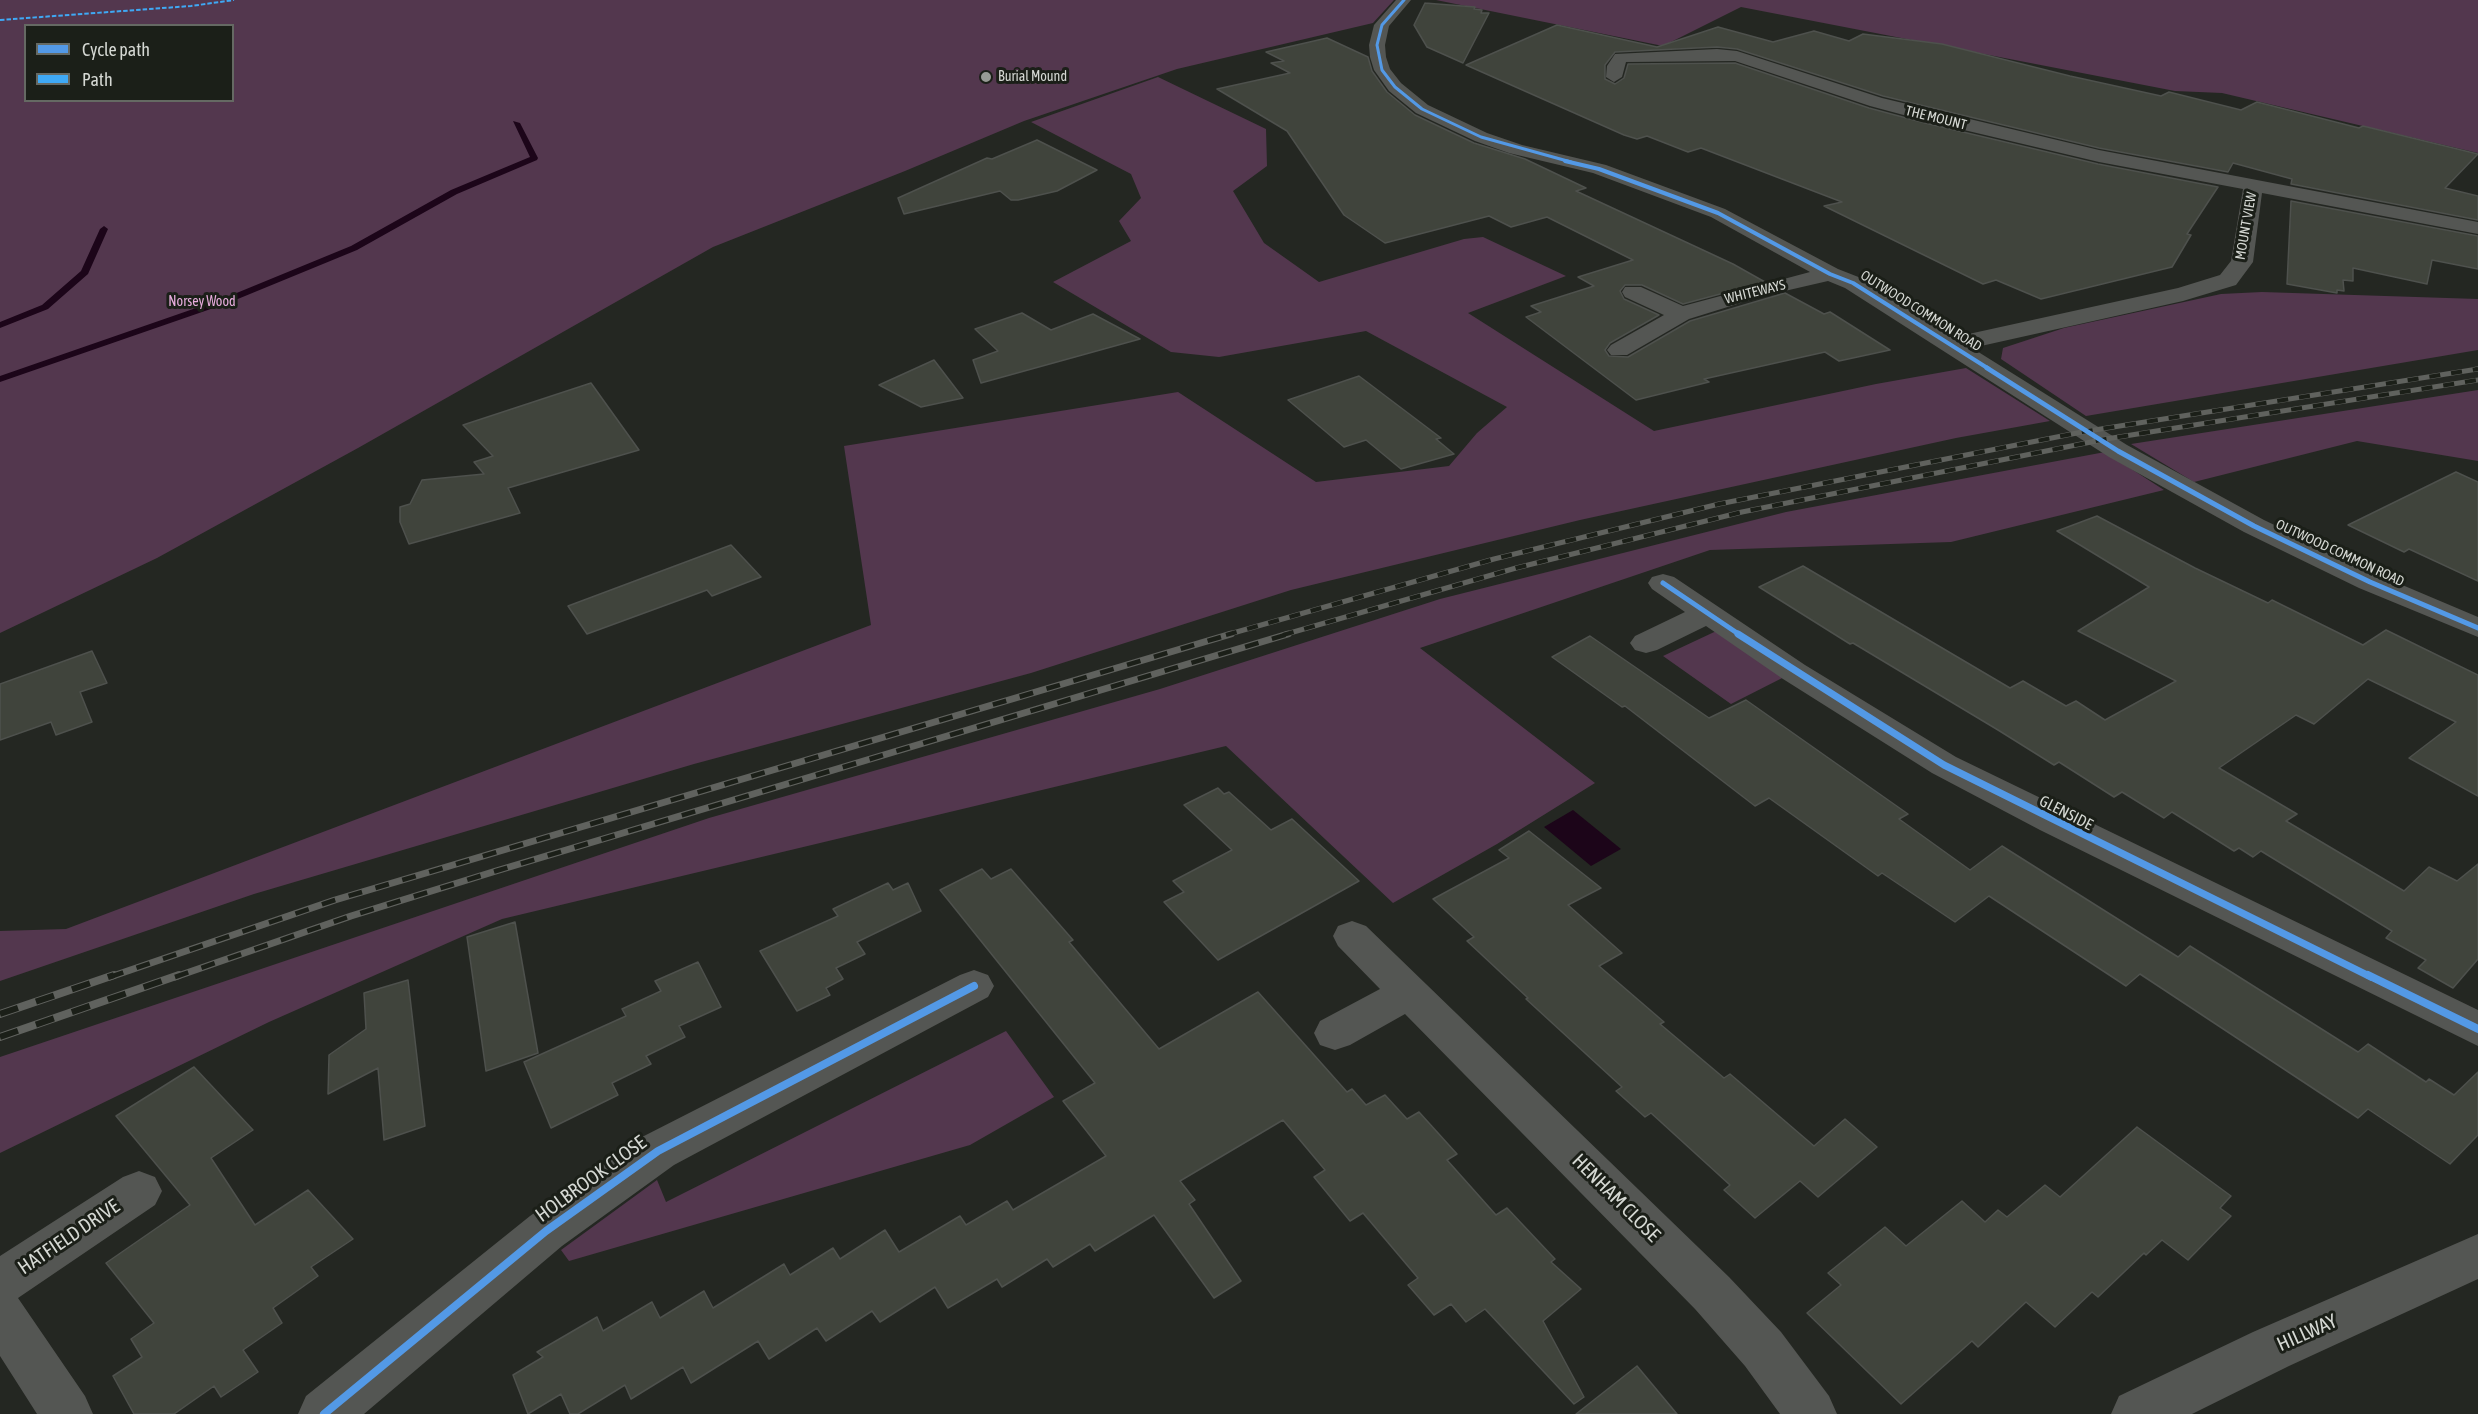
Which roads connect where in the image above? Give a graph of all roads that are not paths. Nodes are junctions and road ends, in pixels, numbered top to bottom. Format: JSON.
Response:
{"nodes":[{"id":1,"x":1404,"y":0,"type":"edge"},
{"id":2,"x":1614,"y":77,"type":"dead end"},
{"id":3,"x":2253,"y":185,"type":"junction"},
{"id":4,"x":2478,"y":228,"type":"edge"},
{"id":5,"x":1830,"y":274,"type":"junction"},
{"id":6,"x":1633,"y":292,"type":"dead end"},
{"id":7,"x":1681,"y":314,"type":"junction"},
{"id":8,"x":1952,"y":345,"type":"junction"},
{"id":9,"x":1619,"y":350,"type":"dead end"},
{"id":10,"x":1663,"y":583,"type":"dead end"},
{"id":11,"x":1707,"y":613,"type":"junction"},
{"id":12,"x":2478,"y":628,"type":"edge"},
{"id":13,"x":1646,"y":644,"type":"dead end"},
{"id":14,"x":1352,"y":936,"type":"dead end"},
{"id":15,"x":974,"y":986,"type":"dead end"},
{"id":16,"x":1408,"y":993,"type":"junction"},
{"id":17,"x":2478,"y":1029,"type":"edge"},
{"id":18,"x":1335,"y":1033,"type":"dead end"},
{"id":19,"x":139,"y":1191,"type":"dead end"},
{"id":20,"x":2478,"y":1256,"type":"edge"},
{"id":21,"x":0,"y":1283,"type":"edge"},
{"id":22,"x":0,"y":1313,"type":"edge"},
{"id":23,"x":68,"y":1414,"type":"edge"},
{"id":24,"x":324,"y":1414,"type":"edge"},
{"id":25,"x":1811,"y":1414,"type":"edge"},
{"id":26,"x":2137,"y":1414,"type":"edge"}],
"edges":[{"from":1,"to":5,"type":"street","name":"OUTWOOD COMMON ROAD"},
{"from":2,"to":3,"type":"street","name":"THE MOUNT"},
{"from":3,"to":4,"type":"street","name":"MOUNT VIEW"},
{"from":3,"to":8,"type":"street","name":"MOUNT VIEW"},
{"from":5,"to":7,"type":"street","name":"WHITEWAYS"},
{"from":5,"to":8,"type":"street","name":"OUTWOOD COMMON ROAD"},
{"from":6,"to":7,"type":"street"},
{"from":7,"to":9,"type":"street","name":"WHITEWAYS"},
{"from":8,"to":12,"type":"street","name":"OUTWOOD COMMON ROAD"},
{"from":10,"to":11,"type":"street","name":"GLENSIDE"},
{"from":11,"to":13,"type":"street"},
{"from":11,"to":17,"type":"street","name":"GLENSIDE"},
{"from":14,"to":16,"type":"street","name":"HENHAM CLOSE"},
{"from":15,"to":24,"type":"street","name":"HOLBROOK CLOSE"},
{"from":16,"to":18,"type":"street"},
{"from":16,"to":25,"type":"street","name":"HENHAM CLOSE"},
{"from":19,"to":21,"type":"street","name":"HATFIELD DRIVE"},
{"from":20,"to":26,"type":"street","name":"HILLWAY"},
{"from":22,"to":23,"type":"street"}]}
